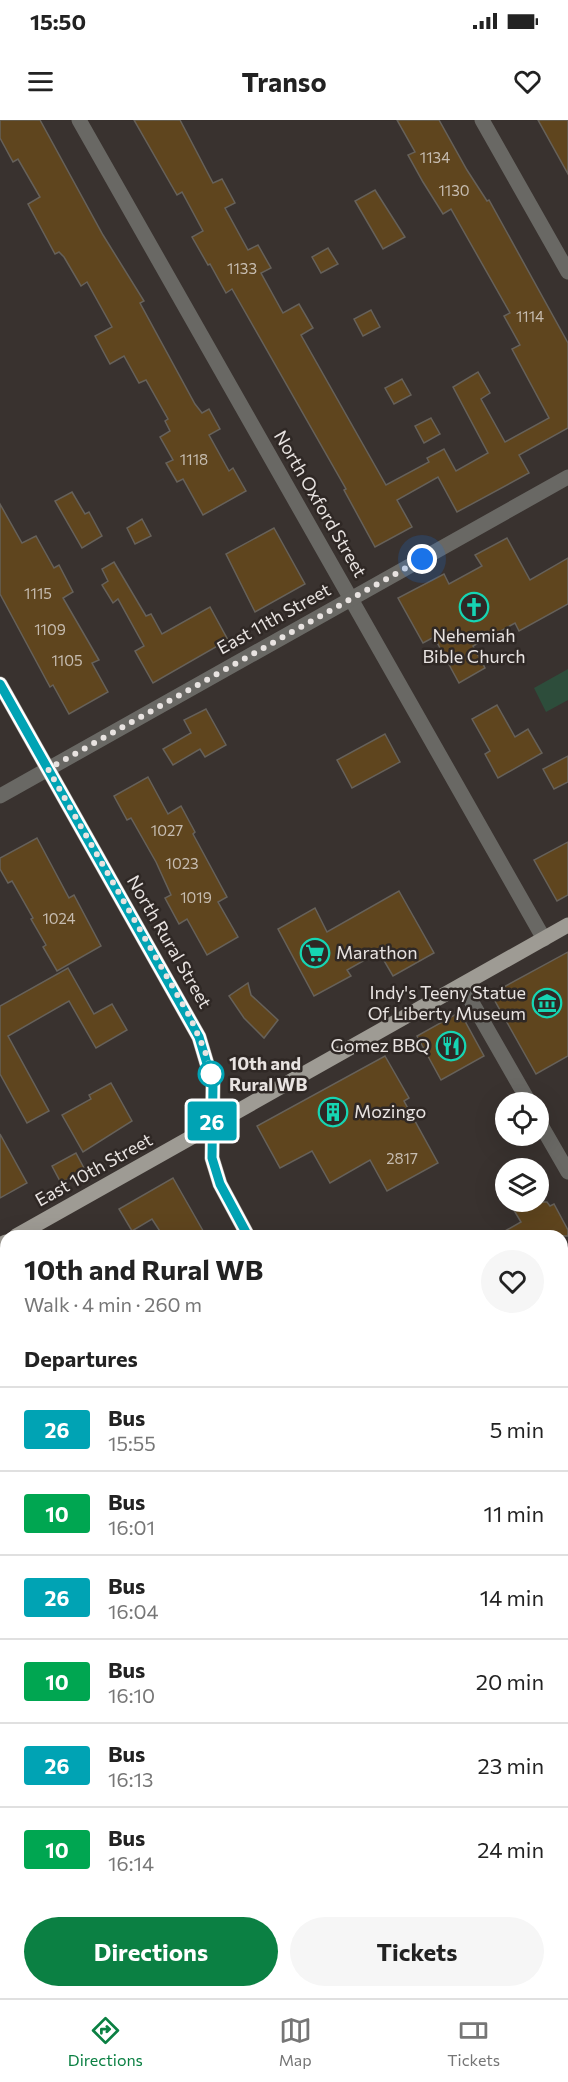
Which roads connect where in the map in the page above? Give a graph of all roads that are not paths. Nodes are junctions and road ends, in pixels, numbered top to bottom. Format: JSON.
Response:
{"nodes":[{"id":1,"x":79,"y":120,"type":"edge"},
{"id":2,"x":482,"y":120,"type":"edge"},
{"id":3,"x":568,"y":272,"type":"edge"},
{"id":4,"x":568,"y":477,"type":"edge"},
{"id":5,"x":351,"y":598,"type":"junction"},
{"id":6,"x":0,"y":684,"type":"edge"},
{"id":7,"x":48,"y":769,"type":"junction"},
{"id":8,"x":0,"y":796,"type":"edge"},
{"id":9,"x":568,"y":925,"type":"edge"},
{"id":10,"x":544,"y":939,"type":"junction"},
{"id":11,"x":462,"y":985,"type":"junction"},
{"id":12,"x":523,"y":1092,"type":"edge"},
{"id":13,"x":211,"y":1126,"type":"junction"},
{"id":14,"x":549,"y":1139,"type":"edge"},
{"id":15,"x":568,"y":1172,"type":"edge"},
{"id":16,"x":27,"y":1230,"type":"edge"},
{"id":17,"x":245,"y":1230,"type":"edge"}],
"edges":[{"from":1,"to":5,"type":"street","name":"North Oxford Street"},
{"from":2,"to":3,"type":"street"},
{"from":4,"to":5,"type":"street","name":"East 11th Street"},
{"from":5,"to":7,"type":"street","name":"East 11th Street"},
{"from":5,"to":10,"type":"street","name":"North Oxford Street"},
{"from":6,"to":7,"type":"main road","name":"North Rural Street"},
{"from":7,"to":8,"type":"street","name":"East 11th Street"},
{"from":7,"to":13,"type":"main road","name":"North Rural Street"},
{"from":9,"to":10,"type":"main road","name":"East 10th Street"},
{"from":10,"to":11,"type":"main road","name":"East 10th Street"},
{"from":11,"to":12,"type":"street"},
{"from":11,"to":13,"type":"main road","name":"East 10th Street"},
{"from":13,"to":16,"type":"main road","name":"East 10th Street"},
{"from":13,"to":17,"type":"main road","name":"North Rural Street"},
{"from":14,"to":15,"type":"street"}]}
